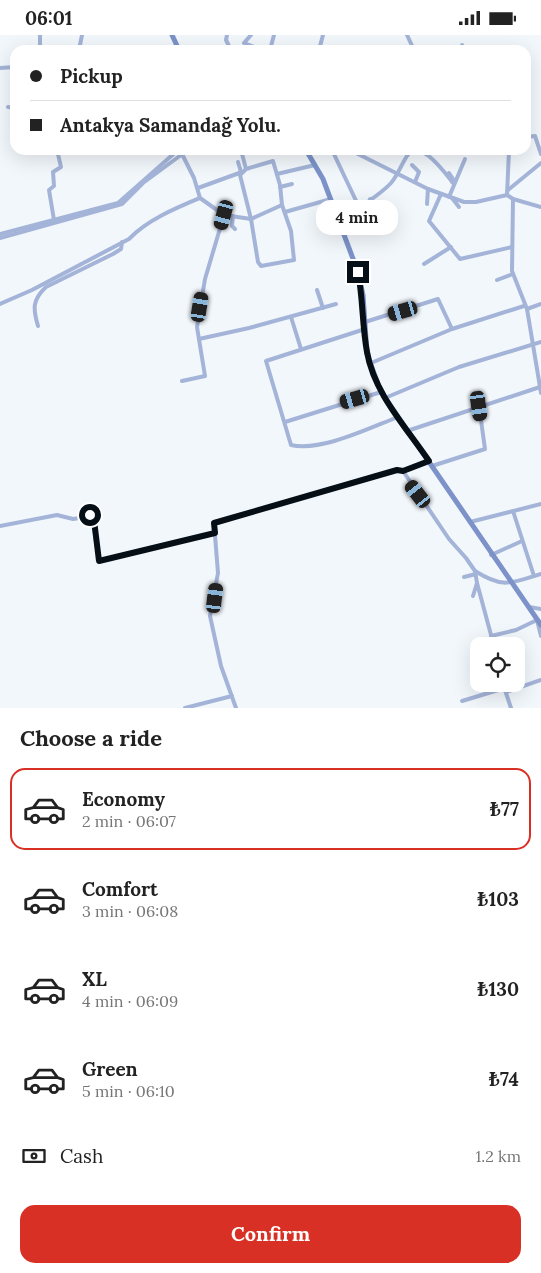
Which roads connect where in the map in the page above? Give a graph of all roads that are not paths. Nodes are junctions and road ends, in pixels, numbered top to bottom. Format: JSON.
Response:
{"nodes":[{"id":1,"x":250,"y":35,"type":"edge"},
{"id":2,"x":249,"y":45,"type":"edge"},
{"id":3,"x":531,"y":136,"type":"edge"},
{"id":4,"x":541,"y":154,"type":"edge"},
{"id":5,"x":58,"y":155,"type":"edge"},
{"id":6,"x":176,"y":155,"type":"edge"},
{"id":7,"x":177,"y":155,"type":"edge"},
{"id":8,"x":180,"y":155,"type":"edge"},
{"id":9,"x":241,"y":155,"type":"edge"},
{"id":10,"x":309,"y":155,"type":"edge"},
{"id":11,"x":334,"y":155,"type":"edge"},
{"id":12,"x":361,"y":155,"type":"edge"},
{"id":13,"x":407,"y":155,"type":"edge"},
{"id":14,"x":426,"y":155,"type":"edge"},
{"id":15,"x":509,"y":155,"type":"edge"},
{"id":16,"x":465,"y":159,"type":"dead end"},
{"id":17,"x":238,"y":163,"type":"dead end"},
{"id":18,"x":541,"y":163,"type":"edge"},
{"id":19,"x":315,"y":165,"type":"junction"},
{"id":20,"x":412,"y":165,"type":"dead end"},
{"id":21,"x":243,"y":171,"type":"junction"},
{"id":22,"x":399,"y":173,"type":"junction"},
{"id":23,"x":449,"y":173,"type":"dead end"},
{"id":24,"x":277,"y":174,"type":"junction"},
{"id":25,"x":415,"y":182,"type":"junction"},
{"id":26,"x":452,"y":183,"type":"junction"},
{"id":27,"x":292,"y":184,"type":"dead end"},
{"id":28,"x":280,"y":187,"type":"junction"},
{"id":29,"x":198,"y":188,"type":"junction"},
{"id":30,"x":450,"y":188,"type":"dead end"},
{"id":31,"x":428,"y":189,"type":"junction"},
{"id":32,"x":508,"y":189,"type":"junction"},
{"id":33,"x":441,"y":194,"type":"junction"},
{"id":34,"x":507,"y":195,"type":"junction"},
{"id":35,"x":200,"y":198,"type":"junction"},
{"id":36,"x":451,"y":198,"type":"junction"},
{"id":37,"x":331,"y":199,"type":"junction"},
{"id":38,"x":370,"y":199,"type":"junction"},
{"id":39,"x":513,"y":199,"type":"junction"},
{"id":40,"x":427,"y":204,"type":"dead end"},
{"id":41,"x":282,"y":205,"type":"junction"},
{"id":42,"x":359,"y":207,"type":"junction"},
{"id":43,"x":458,"y":207,"type":"dead end"},
{"id":44,"x":541,"y":207,"type":"edge"},
{"id":45,"x":285,"y":212,"type":"junction"},
{"id":46,"x":224,"y":215,"type":"junction"},
{"id":47,"x":233,"y":216,"type":"junction"},
{"id":48,"x":252,"y":219,"type":"junction"},
{"id":49,"x":54,"y":220,"type":"junction"},
{"id":50,"x":340,"y":220,"type":"junction"},
{"id":51,"x":391,"y":225,"type":"dead end"},
{"id":52,"x":235,"y":229,"type":"dead end"},
{"id":53,"x":0,"y":236,"type":"edge"},
{"id":54,"x":122,"y":242,"type":"junction"},
{"id":55,"x":451,"y":247,"type":"junction"},
{"id":56,"x":512,"y":247,"type":"junction"},
{"id":57,"x":424,"y":263,"type":"dead end"},
{"id":58,"x":513,"y":275,"type":"junction"},
{"id":59,"x":498,"y":280,"type":"dead end"},
{"id":60,"x":317,"y":291,"type":"dead end"},
{"id":61,"x":0,"y":304,"type":"edge"},
{"id":62,"x":336,"y":304,"type":"dead end"},
{"id":63,"x":541,"y":304,"type":"edge"},
{"id":64,"x":525,"y":307,"type":"junction"},
{"id":65,"x":323,"y":308,"type":"junction"},
{"id":66,"x":291,"y":317,"type":"junction"},
{"id":67,"x":364,"y":322,"type":"junction"},
{"id":68,"x":38,"y":326,"type":"dead end"},
{"id":69,"x":365,"y":329,"type":"junction"},
{"id":70,"x":452,"y":329,"type":"junction"},
{"id":71,"x":199,"y":339,"type":"junction"},
{"id":72,"x":541,"y":342,"type":"edge"},
{"id":73,"x":532,"y":345,"type":"junction"},
{"id":74,"x":301,"y":349,"type":"junction"},
{"id":75,"x":371,"y":363,"type":"junction"},
{"id":76,"x":182,"y":381,"type":"dead end"},
{"id":77,"x":540,"y":387,"type":"junction"},
{"id":78,"x":381,"y":391,"type":"junction"},
{"id":79,"x":541,"y":393,"type":"edge"},
{"id":80,"x":385,"y":398,"type":"junction"},
{"id":81,"x":479,"y":406,"type":"junction"},
{"id":82,"x":398,"y":417,"type":"junction"},
{"id":83,"x":285,"y":422,"type":"junction"},
{"id":84,"x":407,"y":431,"type":"junction"},
{"id":85,"x":430,"y":464,"type":"junction"},
{"id":86,"x":403,"y":471,"type":"junction"},
{"id":87,"x":541,"y":504,"type":"edge"},
{"id":88,"x":513,"y":511,"type":"junction"},
{"id":89,"x":470,"y":522,"type":"junction"},
{"id":90,"x":0,"y":526,"type":"edge"},
{"id":91,"x":215,"y":533,"type":"junction"},
{"id":92,"x":522,"y":541,"type":"junction"},
{"id":93,"x":491,"y":555,"type":"junction"},
{"id":94,"x":475,"y":573,"type":"junction"},
{"id":95,"x":541,"y":574,"type":"edge"},
{"id":96,"x":534,"y":576,"type":"junction"},
{"id":97,"x":464,"y":577,"type":"dead end"},
{"id":98,"x":477,"y":583,"type":"junction"},
{"id":99,"x":511,"y":583,"type":"junction"},
{"id":100,"x":473,"y":596,"type":"dead end"},
{"id":101,"x":527,"y":607,"type":"junction"},
{"id":102,"x":541,"y":609,"type":"edge"},
{"id":103,"x":537,"y":620,"type":"junction"},
{"id":104,"x":541,"y":625,"type":"edge"},
{"id":105,"x":492,"y":636,"type":"joint"},
{"id":106,"x":541,"y":636,"type":"edge"},
{"id":107,"x":541,"y":680,"type":"edge"},
{"id":108,"x":525,"y":684,"type":"edge"},
{"id":109,"x":492,"y":692,"type":"edge"},
{"id":110,"x":506,"y":692,"type":"edge"},
{"id":111,"x":232,"y":696,"type":"junction"},
{"id":112,"x":462,"y":701,"type":"dead end"},
{"id":113,"x":185,"y":708,"type":"edge"},
{"id":114,"x":236,"y":708,"type":"edge"},
{"id":115,"x":511,"y":708,"type":"edge"}],
"edges":[{"from":1,"to":2,"type":"street"},
{"from":3,"to":4,"type":"street"},
{"from":5,"to":49,"type":"street"},
{"from":6,"to":49,"type":"street"},
{"from":7,"to":53,"type":"street"},
{"from":8,"to":29,"type":"street"},
{"from":9,"to":21,"type":"street"},
{"from":10,"to":19,"type":"street"},
{"from":11,"to":42,"type":"street"},
{"from":12,"to":22,"type":"street"},
{"from":13,"to":22,"type":"street"},
{"from":14,"to":26,"type":"street"},
{"from":15,"to":32,"type":"street"},
{"from":16,"to":26,"type":"street"},
{"from":17,"to":21,"type":"street"},
{"from":18,"to":32,"type":"street"},
{"from":19,"to":24,"type":"street"},
{"from":19,"to":37,"type":"street"},
{"from":20,"to":25,"type":"street"},
{"from":21,"to":24,"type":"street"},
{"from":21,"to":29,"type":"street"},
{"from":21,"to":48,"type":"street"},
{"from":22,"to":25,"type":"street"},
{"from":22,"to":38,"type":"street"},
{"from":23,"to":26,"type":"street"},
{"from":24,"to":28,"type":"street"},
{"from":25,"to":31,"type":"street"},
{"from":26,"to":30,"type":"street"},
{"from":26,"to":36,"type":"street"},
{"from":27,"to":28,"type":"street"},
{"from":28,"to":41,"type":"street"},
{"from":29,"to":35,"type":"street"},
{"from":31,"to":33,"type":"street"},
{"from":31,"to":40,"type":"street"},
{"from":32,"to":34,"type":"street"},
{"from":33,"to":36,"type":"street"},
{"from":33,"to":55,"type":"street"},
{"from":34,"to":36,"type":"street"},
{"from":34,"to":39,"type":"street"},
{"from":35,"to":46,"type":"street"},
{"from":35,"to":54,"type":"street"},
{"from":36,"to":43,"type":"street"},
{"from":37,"to":45,"type":"street"},
{"from":37,"to":50,"type":"street"},
{"from":38,"to":42,"type":"street"},
{"from":38,"to":51,"type":"street"},
{"from":39,"to":44,"type":"street"},
{"from":39,"to":56,"type":"street"},
{"from":41,"to":45,"type":"street"},
{"from":41,"to":48,"type":"street"},
{"from":42,"to":50,"type":"street"},
{"from":45,"to":48,"type":"street"},
{"from":46,"to":47,"type":"street"},
{"from":46,"to":71,"type":"street"},
{"from":47,"to":48,"type":"street"},
{"from":47,"to":52,"type":"street"},
{"from":49,"to":53,"type":"street"},
{"from":50,"to":67,"type":"street"},
{"from":54,"to":61,"type":"street"},
{"from":54,"to":68,"type":"street"},
{"from":55,"to":56,"type":"street"},
{"from":55,"to":57,"type":"street"},
{"from":56,"to":58,"type":"street"},
{"from":58,"to":59,"type":"street"},
{"from":58,"to":64,"type":"street"},
{"from":60,"to":65,"type":"street"},
{"from":62,"to":65,"type":"street"},
{"from":63,"to":64,"type":"street"},
{"from":64,"to":70,"type":"street"},
{"from":64,"to":73,"type":"street"},
{"from":65,"to":66,"type":"street"},
{"from":66,"to":71,"type":"street"},
{"from":66,"to":74,"type":"street"},
{"from":67,"to":69,"type":"street"},
{"from":67,"to":70,"type":"street"},
{"from":69,"to":74,"type":"street"},
{"from":69,"to":75,"type":"street"},
{"from":70,"to":75,"type":"street"},
{"from":71,"to":76,"type":"street"},
{"from":72,"to":73,"type":"street"},
{"from":73,"to":77,"type":"street"},
{"from":73,"to":80,"type":"street"},
{"from":74,"to":83,"type":"street"},
{"from":75,"to":78,"type":"street"},
{"from":77,"to":79,"type":"street"},
{"from":77,"to":81,"type":"street"},
{"from":78,"to":80,"type":"street"},
{"from":78,"to":83,"type":"street"},
{"from":80,"to":82,"type":"street"},
{"from":81,"to":84,"type":"street"},
{"from":81,"to":85,"type":"street"},
{"from":82,"to":83,"type":"street"},
{"from":82,"to":84,"type":"street"},
{"from":84,"to":85,"type":"street"},
{"from":85,"to":86,"type":"street"},
{"from":85,"to":89,"type":"street"},
{"from":86,"to":91,"type":"street"},
{"from":86,"to":94,"type":"street"},
{"from":87,"to":88,"type":"street"},
{"from":88,"to":89,"type":"street"},
{"from":88,"to":92,"type":"street"},
{"from":89,"to":93,"type":"street"},
{"from":90,"to":91,"type":"street"},
{"from":91,"to":111,"type":"street"},
{"from":92,"to":93,"type":"street"},
{"from":92,"to":96,"type":"street"},
{"from":93,"to":99,"type":"street"},
{"from":94,"to":97,"type":"street"},
{"from":94,"to":98,"type":"street"},
{"from":94,"to":99,"type":"street"},
{"from":95,"to":96,"type":"street"},
{"from":96,"to":99,"type":"street"},
{"from":98,"to":100,"type":"street"},
{"from":98,"to":105,"type":"street"},
{"from":99,"to":101,"type":"street"},
{"from":101,"to":102,"type":"street"},
{"from":101,"to":103,"type":"street"},
{"from":103,"to":104,"type":"street"},
{"from":103,"to":105,"type":"street"},
{"from":103,"to":106,"type":"street"},
{"from":107,"to":108,"type":"street"},
{"from":109,"to":112,"type":"street"},
{"from":110,"to":115,"type":"street"},
{"from":111,"to":113,"type":"street"},
{"from":111,"to":114,"type":"street"}]}
